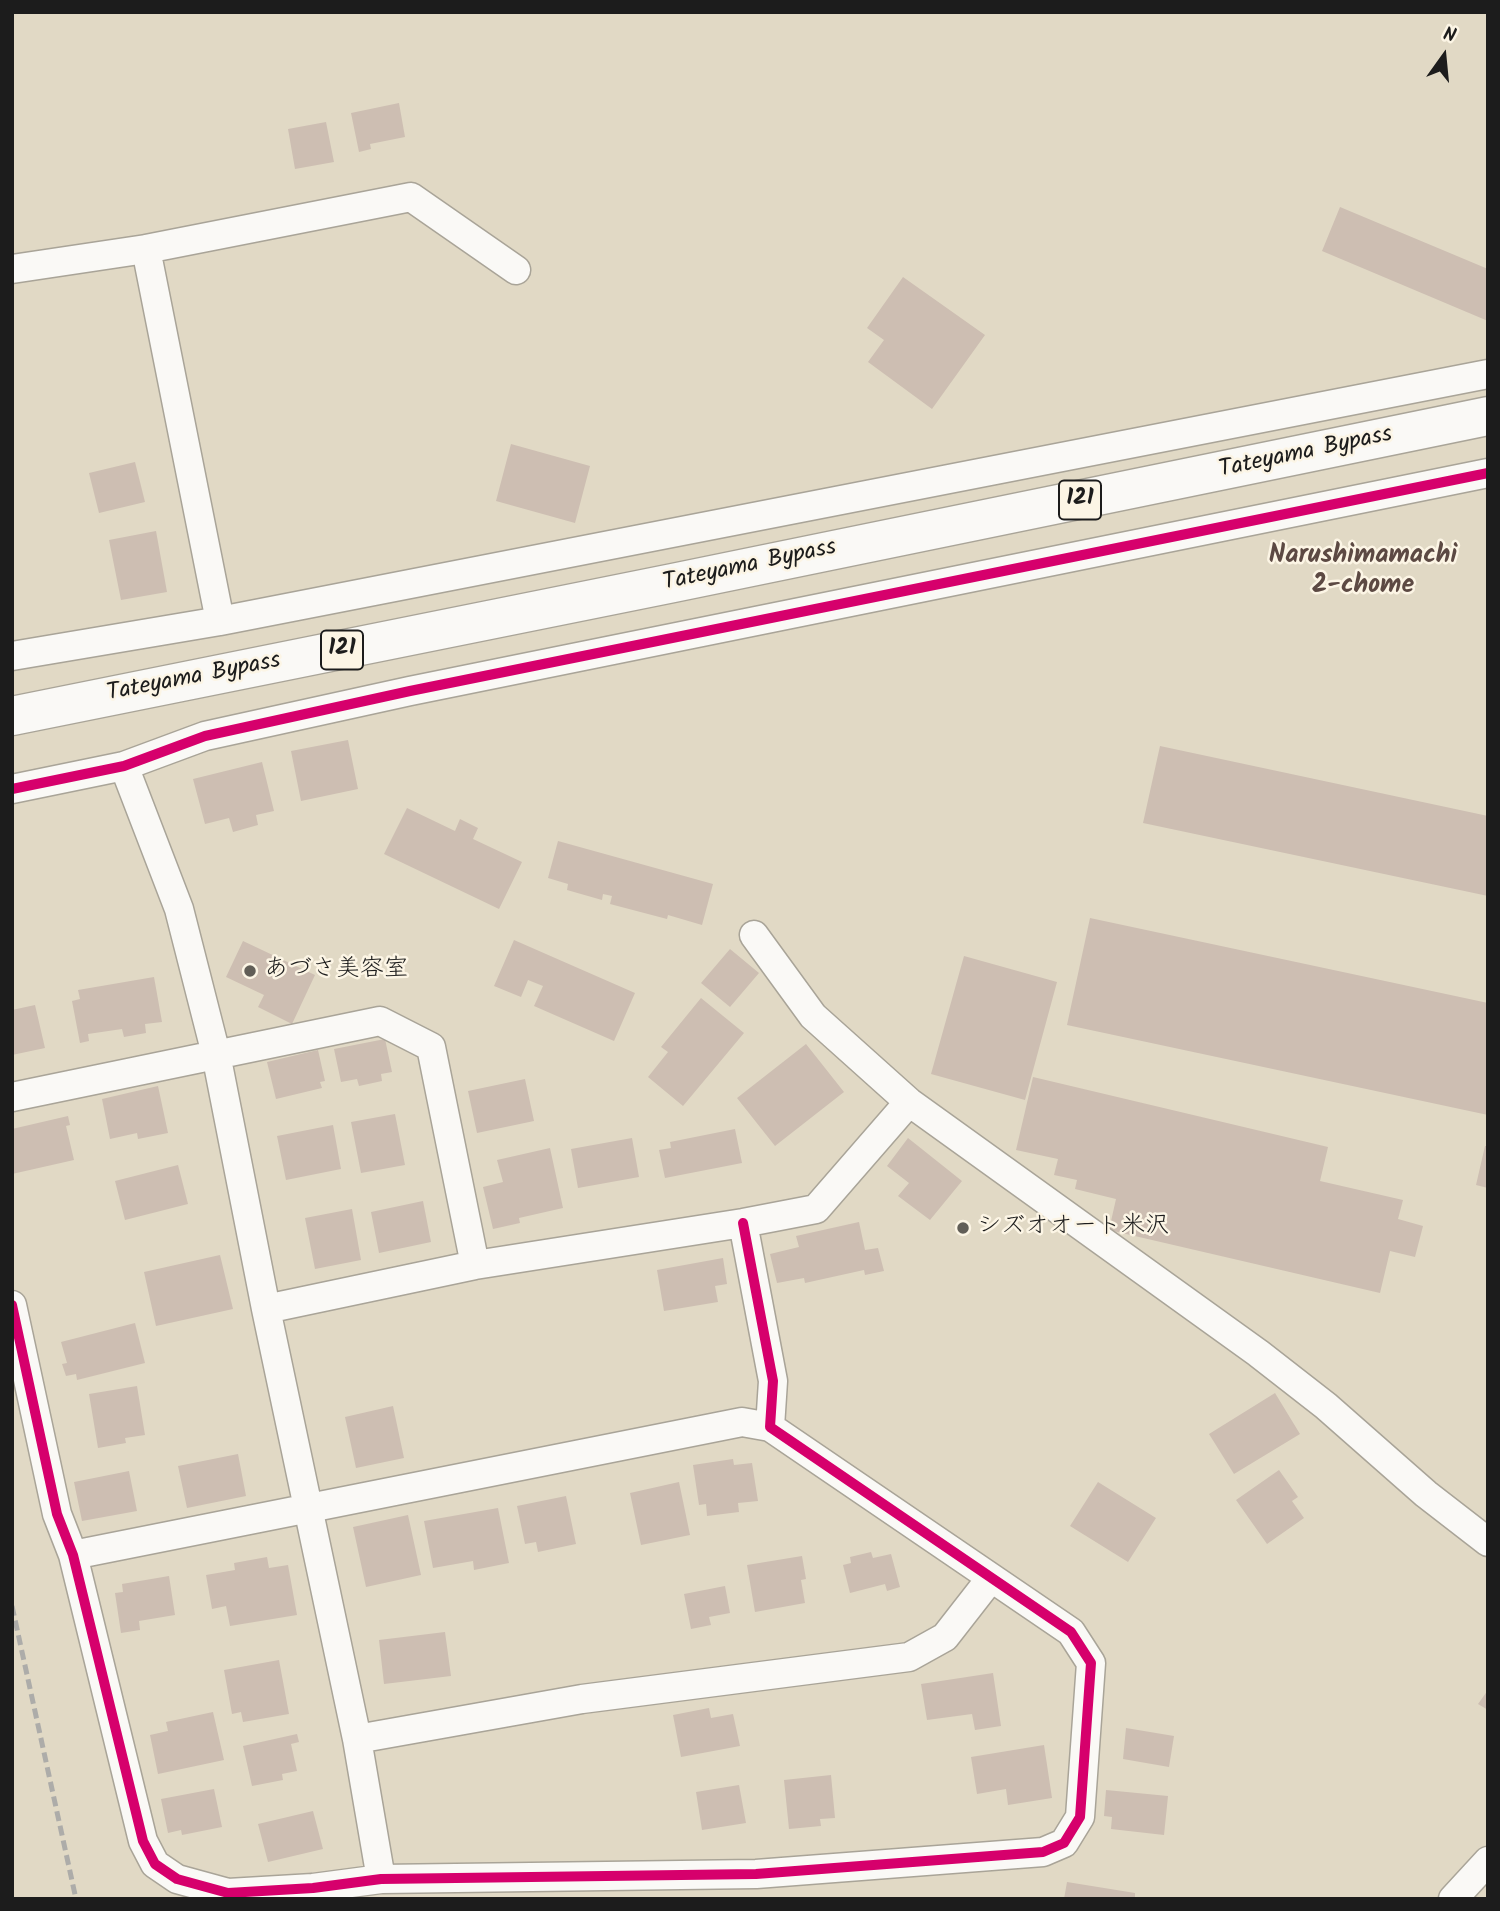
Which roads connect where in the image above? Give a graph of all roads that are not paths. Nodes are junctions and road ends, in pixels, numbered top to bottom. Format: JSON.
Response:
{"nodes":[{"id":1,"x":146,"y":249,"type":"junction"},
{"id":2,"x":12,"y":269,"type":"edge"},
{"id":3,"x":516,"y":270,"type":"dead end"},
{"id":4,"x":1488,"y":374,"type":"edge"},
{"id":5,"x":1488,"y":416,"type":"edge"},
{"id":6,"x":1488,"y":473,"type":"edge"},
{"id":7,"x":220,"y":621,"type":"junction"},
{"id":8,"x":12,"y":656,"type":"edge"},
{"id":9,"x":12,"y":716,"type":"edge"},
{"id":10,"x":124,"y":766,"type":"junction"},
{"id":11,"x":12,"y":789,"type":"edge"},
{"id":12,"x":754,"y":934,"type":"dead end"},
{"id":13,"x":216,"y":1054,"type":"junction"},
{"id":14,"x":12,"y":1097,"type":"edge"},
{"id":15,"x":909,"y":1102,"type":"junction"},
{"id":16,"x":743,"y":1223,"type":"junction"},
{"id":17,"x":475,"y":1265,"type":"junction"},
{"id":18,"x":12,"y":1305,"type":"edge"},
{"id":19,"x":266,"y":1309,"type":"junction"},
{"id":20,"x":771,"y":1427,"type":"junction"},
{"id":21,"x":308,"y":1508,"type":"junction"},
{"id":22,"x":1488,"y":1542,"type":"edge"},
{"id":23,"x":73,"y":1555,"type":"junction"},
{"id":24,"x":991,"y":1578,"type":"junction"},
{"id":25,"x":357,"y":1739,"type":"junction"},
{"id":26,"x":1488,"y":1861,"type":"edge"},
{"id":27,"x":382,"y":1878,"type":"junction"},
{"id":28,"x":1453,"y":1899,"type":"edge"}],
"edges":[{"from":1,"to":2,"type":"street"},
{"from":1,"to":3,"type":"street"},
{"from":1,"to":7,"type":"street"},
{"from":4,"to":7,"type":"street"},
{"from":5,"to":9,"type":"highway","name":"Tateyama Bypass","number":"121"},
{"from":6,"to":10,"type":"street"},
{"from":7,"to":8,"type":"street"},
{"from":10,"to":11,"type":"street"},
{"from":10,"to":13,"type":"street"},
{"from":12,"to":15,"type":"street"},
{"from":13,"to":14,"type":"street"},
{"from":13,"to":17,"type":"street"},
{"from":13,"to":19,"type":"street"},
{"from":15,"to":16,"type":"street"},
{"from":15,"to":22,"type":"street"},
{"from":16,"to":17,"type":"street"},
{"from":16,"to":20,"type":"street"},
{"from":17,"to":19,"type":"street"},
{"from":18,"to":23,"type":"street"},
{"from":19,"to":21,"type":"street"},
{"from":20,"to":21,"type":"street"},
{"from":20,"to":24,"type":"street"},
{"from":21,"to":23,"type":"street"},
{"from":21,"to":25,"type":"street"},
{"from":23,"to":27,"type":"street"},
{"from":24,"to":25,"type":"street"},
{"from":24,"to":27,"type":"street"},
{"from":25,"to":27,"type":"street"},
{"from":26,"to":28,"type":"street"}]}
